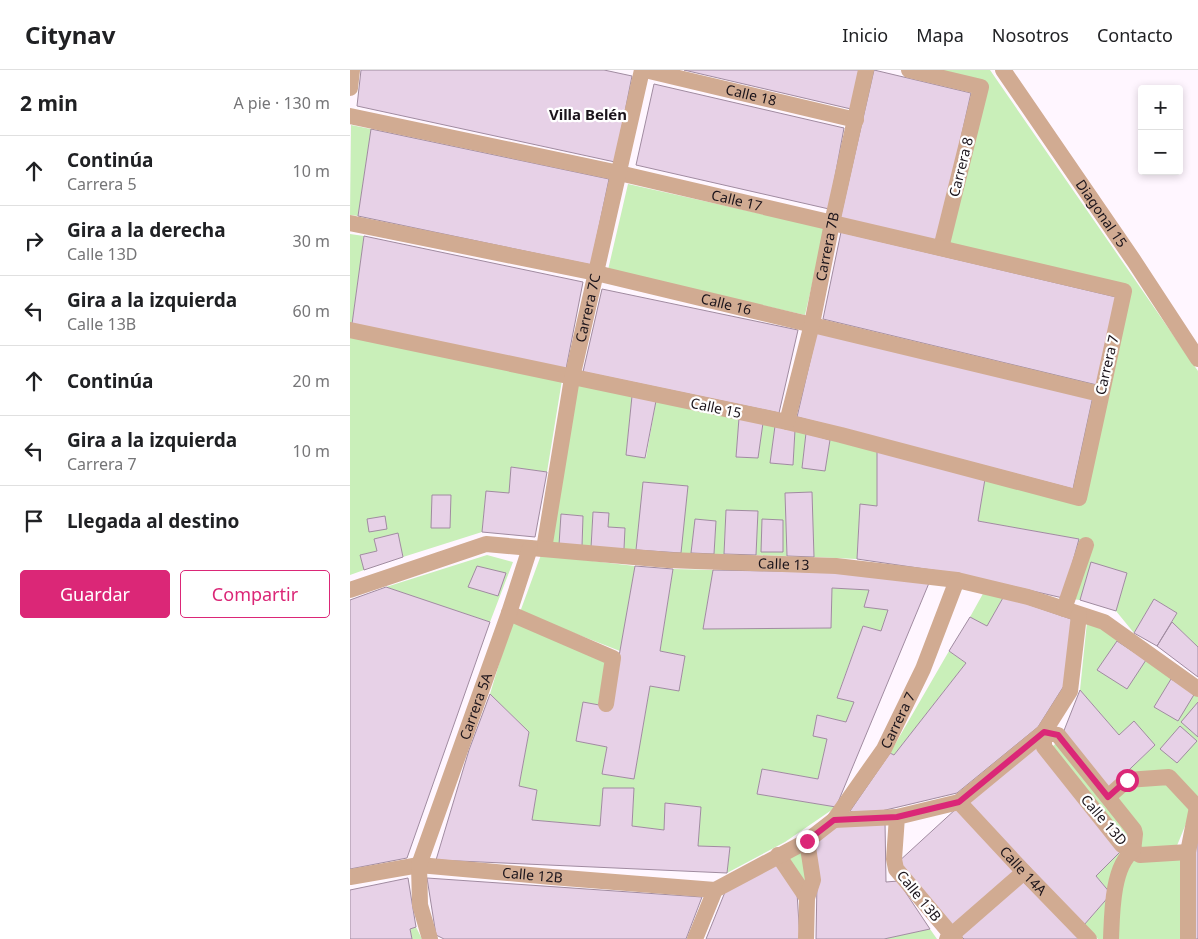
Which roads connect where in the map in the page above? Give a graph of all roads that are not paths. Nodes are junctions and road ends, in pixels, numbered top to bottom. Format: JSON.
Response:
{"nodes":[{"id":1,"x":352,"y":70,"type":"edge"},
{"id":2,"x":643,"y":70,"type":"edge"},
{"id":3,"x":866,"y":70,"type":"edge"},
{"id":4,"x":910,"y":70,"type":"edge"},
{"id":5,"x":1003,"y":70,"type":"edge"},
{"id":6,"x":350,"y":88,"type":"edge"},
{"id":7,"x":350,"y":116,"type":"edge"},
{"id":8,"x":856,"y":120,"type":"junction"},
{"id":9,"x":619,"y":173,"type":"junction"},
{"id":10,"x":832,"y":223,"type":"junction"},
{"id":11,"x":350,"y":224,"type":"edge"},
{"id":12,"x":941,"y":248,"type":"junction"},
{"id":13,"x":596,"y":273,"type":"junction"},
{"id":14,"x":1124,"y":291,"type":"joint"},
{"id":15,"x":812,"y":324,"type":"junction"},
{"id":16,"x":350,"y":330,"type":"edge"},
{"id":17,"x":1198,"y":359,"type":"edge"},
{"id":18,"x":572,"y":378,"type":"junction"},
{"id":19,"x":1100,"y":394,"type":"junction"},
{"id":20,"x":787,"y":422,"type":"junction"},
{"id":21,"x":1079,"y":498,"type":"joint"},
{"id":22,"x":1086,"y":545,"type":"dead end"},
{"id":23,"x":537,"y":548,"type":"junction"},
{"id":24,"x":957,"y":580,"type":"junction"},
{"id":25,"x":350,"y":590,"type":"edge"},
{"id":26,"x":509,"y":612,"type":"junction"},
{"id":27,"x":1071,"y":612,"type":"junction"},
{"id":28,"x":1198,"y":689,"type":"edge"},
{"id":29,"x":606,"y":704,"type":"dead end"},
{"id":30,"x":1044,"y":732,"type":"junction"},
{"id":31,"x":1108,"y":797,"type":"junction"},
{"id":32,"x":959,"y":802,"type":"junction"},
{"id":33,"x":1197,"y":807,"type":"edge"},
{"id":34,"x":897,"y":817,"type":"junction"},
{"id":35,"x":834,"y":820,"type":"junction"},
{"id":36,"x":807,"y":841,"type":"junction"},
{"id":37,"x":1133,"y":851,"type":"junction"},
{"id":38,"x":1188,"y":852,"type":"junction"},
{"id":39,"x":778,"y":855,"type":"junction"},
{"id":40,"x":419,"y":865,"type":"junction"},
{"id":41,"x":1024,"y":872,"type":"junction"},
{"id":42,"x":350,"y":877,"type":"edge"},
{"id":43,"x":715,"y":890,"type":"junction"},
{"id":44,"x":807,"y":898,"type":"junction"},
{"id":45,"x":951,"y":938,"type":"edge"},
{"id":46,"x":430,"y":939,"type":"edge"},
{"id":47,"x":695,"y":939,"type":"edge"},
{"id":48,"x":806,"y":939,"type":"edge"},
{"id":49,"x":1089,"y":939,"type":"edge"},
{"id":50,"x":1111,"y":939,"type":"edge"},
{"id":51,"x":1188,"y":939,"type":"edge"}],
"edges":[{"from":1,"to":6,"type":"street"},
{"from":2,"to":8,"type":"street","name":"Calle 18"},
{"from":2,"to":9,"type":"street","name":"Carrera 7C"},
{"from":3,"to":8,"type":"street","name":"Carrera 7B"},
{"from":4,"to":12,"type":"street","name":"Carrera 8"},
{"from":5,"to":17,"type":"street","name":"Diagonal 15"},
{"from":7,"to":9,"type":"street","name":"Calle 17"},
{"from":8,"to":10,"type":"street","name":"Carrera 7B"},
{"from":9,"to":10,"type":"street","name":"Calle 17"},
{"from":9,"to":13,"type":"street","name":"Carrera 7C"},
{"from":10,"to":12,"type":"street","name":"Calle 17"},
{"from":10,"to":15,"type":"street","name":"Carrera 7B"},
{"from":11,"to":13,"type":"street","name":"Calle 16"},
{"from":12,"to":14,"type":"street","name":"Calle 17"},
{"from":13,"to":15,"type":"street","name":"Calle 16"},
{"from":13,"to":18,"type":"street","name":"Carrera 7C"},
{"from":14,"to":19,"type":"street","name":"Carrera 7"},
{"from":15,"to":19,"type":"street","name":"Calle 16"},
{"from":15,"to":20,"type":"street","name":"Carrera 7B"},
{"from":16,"to":18,"type":"street","name":"Calle 15"},
{"from":18,"to":20,"type":"street","name":"Calle 15"},
{"from":18,"to":23,"type":"street","name":"Carrera 7C"},
{"from":19,"to":21,"type":"street","name":"Carrera 7"},
{"from":20,"to":21,"type":"street","name":"Calle 15"},
{"from":22,"to":27,"type":"street"},
{"from":23,"to":24,"type":"street","name":"Calle 13"},
{"from":23,"to":25,"type":"street","name":"Calle 13"},
{"from":23,"to":26,"type":"street","name":"Carrera 5A"},
{"from":24,"to":27,"type":"street","name":"Calle 13"},
{"from":24,"to":35,"type":"street","name":"Carrera 7"},
{"from":26,"to":29,"type":"street"},
{"from":26,"to":40,"type":"street","name":"Carrera 5A"},
{"from":27,"to":28,"type":"street","name":"Calle 13"},
{"from":27,"to":30,"type":"street"},
{"from":30,"to":31,"type":"street","name":"Calle 13D"},
{"from":30,"to":32,"type":"street"},
{"from":30,"to":37,"type":"street","name":"Calle 13D"},
{"from":31,"to":33,"type":"street"},
{"from":31,"to":37,"type":"street","name":"Calle 13D"},
{"from":32,"to":34,"type":"street"},
{"from":32,"to":41,"type":"street","name":"Calle 14A"},
{"from":33,"to":38,"type":"street"},
{"from":34,"to":35,"type":"street"},
{"from":34,"to":45,"type":"street","name":"Calle 13B"},
{"from":35,"to":36,"type":"street","name":"Carrera 7"},
{"from":36,"to":39,"type":"street","name":"Carrera 7"},
{"from":36,"to":44,"type":"street"},
{"from":37,"to":38,"type":"street"},
{"from":37,"to":50,"type":"street"},
{"from":38,"to":51,"type":"street"},
{"from":39,"to":43,"type":"street","name":"Carrera 7"},
{"from":39,"to":44,"type":"street"},
{"from":40,"to":42,"type":"street","name":"Calle 12B"},
{"from":40,"to":43,"type":"street","name":"Calle 12B"},
{"from":40,"to":46,"type":"street"},
{"from":41,"to":45,"type":"street"},
{"from":41,"to":49,"type":"street","name":"Calle 14A"},
{"from":43,"to":47,"type":"street"},
{"from":44,"to":48,"type":"street"}]}
